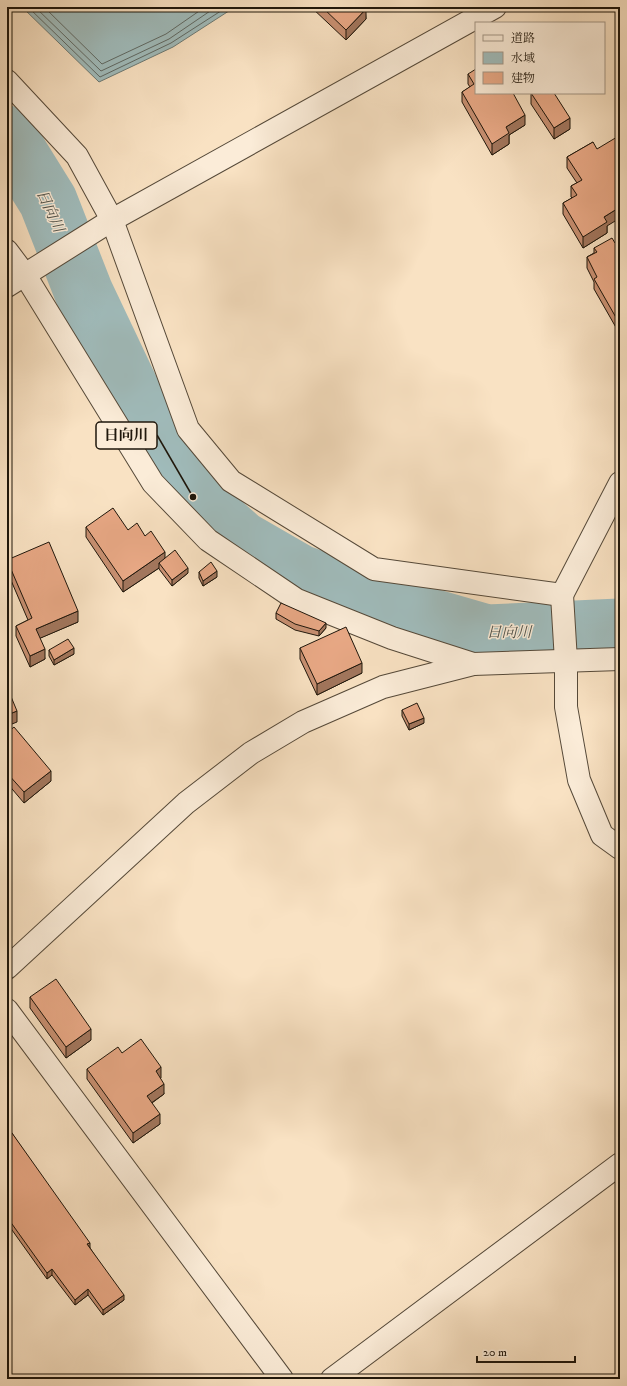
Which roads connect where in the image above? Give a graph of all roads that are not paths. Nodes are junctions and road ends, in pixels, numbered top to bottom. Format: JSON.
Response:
{"nodes":[{"id":1,"x":495,"y":7,"type":"edge"},
{"id":2,"x":7,"y":81,"type":"edge"},
{"id":3,"x":112,"y":220,"type":"junction"},
{"id":4,"x":7,"y":251,"type":"edge"},
{"id":5,"x":32,"y":271,"type":"junction"},
{"id":6,"x":7,"y":286,"type":"edge"},
{"id":7,"x":620,"y":483,"type":"edge"},
{"id":8,"x":562,"y":595,"type":"junction"},
{"id":9,"x":620,"y":659,"type":"edge"},
{"id":10,"x":566,"y":661,"type":"junction"},
{"id":11,"x":473,"y":664,"type":"junction"},
{"id":12,"x":620,"y":848,"type":"edge"},
{"id":13,"x":7,"y":968,"type":"edge"},
{"id":14,"x":7,"y":1010,"type":"edge"},
{"id":15,"x":620,"y":1164,"type":"edge"},
{"id":16,"x":282,"y":1379,"type":"edge"},
{"id":17,"x":332,"y":1379,"type":"edge"}],
"edges":[{"from":1,"to":3,"type":"street"},
{"from":2,"to":3,"type":"street"},
{"from":3,"to":5,"type":"street"},
{"from":3,"to":8,"type":"street"},
{"from":4,"to":5,"type":"street"},
{"from":5,"to":6,"type":"street"},
{"from":5,"to":11,"type":"street"},
{"from":7,"to":8,"type":"street"},
{"from":8,"to":10,"type":"street"},
{"from":9,"to":10,"type":"street"},
{"from":10,"to":11,"type":"street"},
{"from":10,"to":12,"type":"street"},
{"from":11,"to":13,"type":"street"},
{"from":14,"to":16,"type":"street"},
{"from":15,"to":17,"type":"street"}]}
